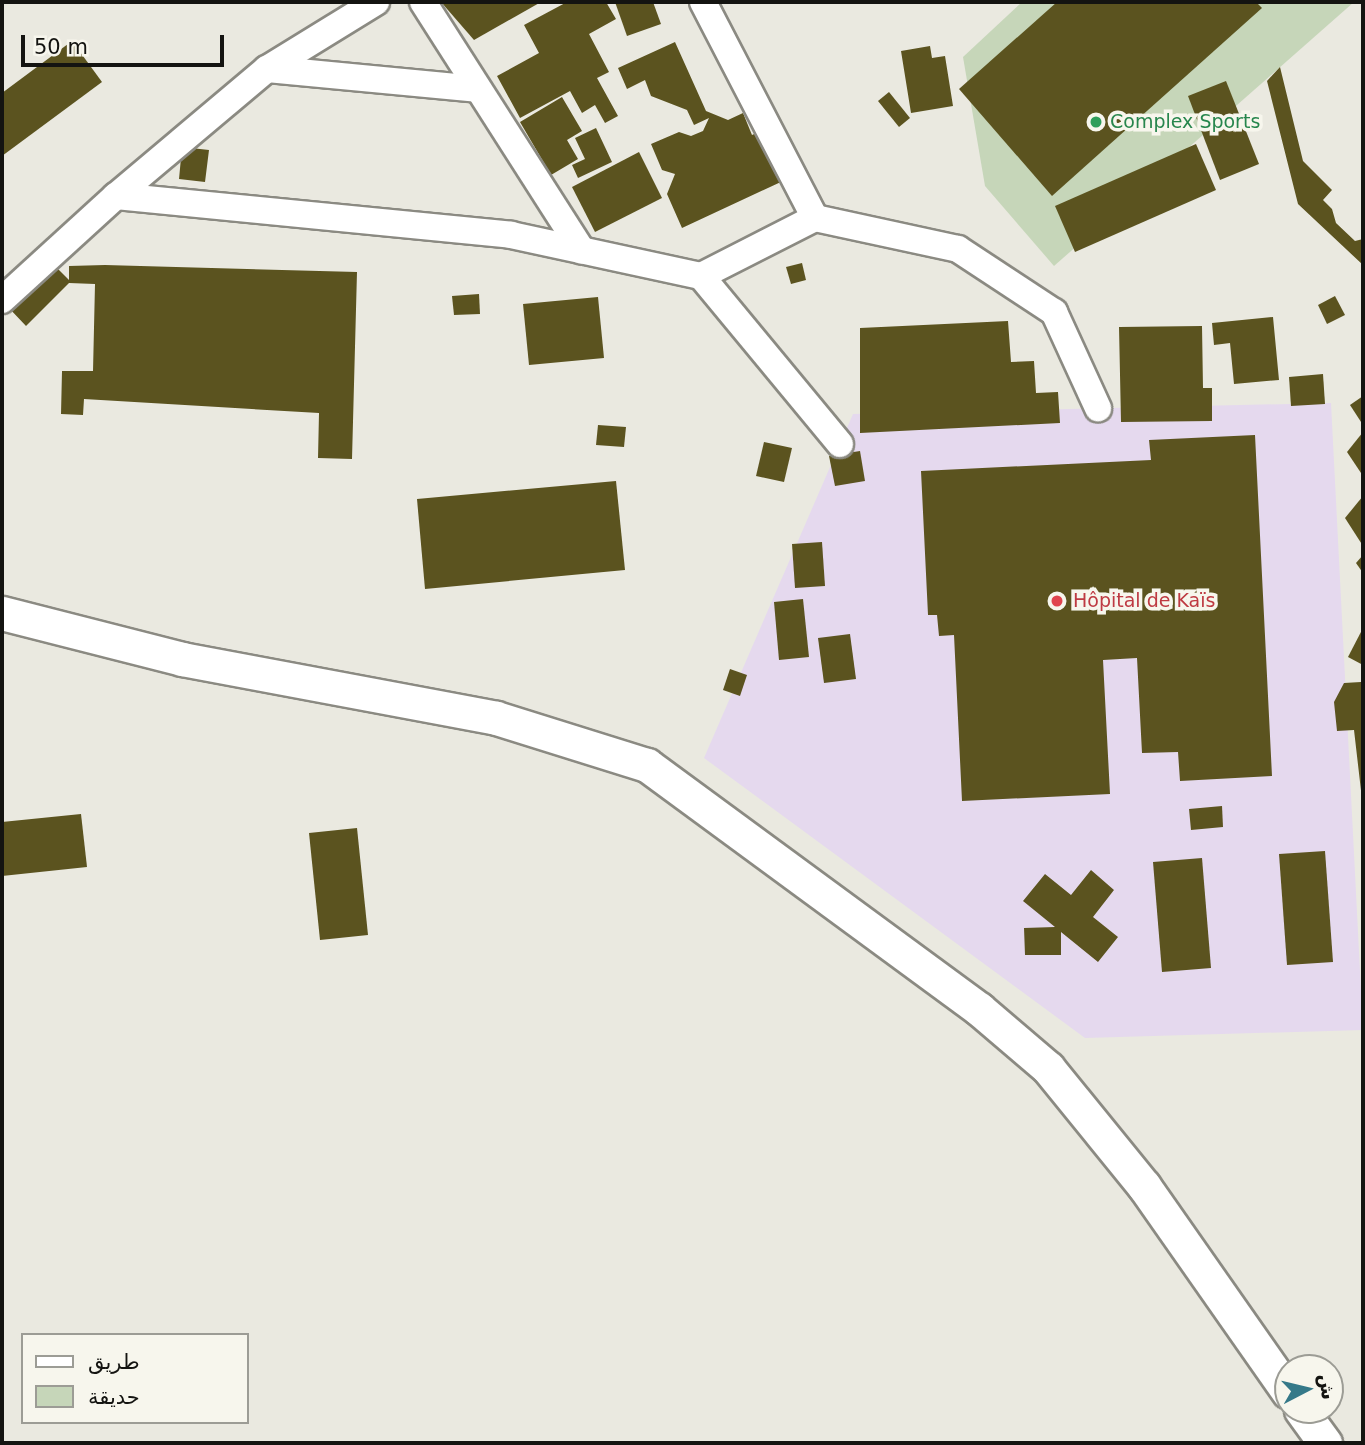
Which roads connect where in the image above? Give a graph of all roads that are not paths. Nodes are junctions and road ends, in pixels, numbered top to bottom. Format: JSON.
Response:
{"nodes":[{"id":1,"x":376,"y":2,"type":"edge"},
{"id":2,"x":423,"y":2,"type":"edge"},
{"id":3,"x":703,"y":2,"type":"edge"},
{"id":4,"x":267,"y":69,"type":"junction"},
{"id":5,"x":477,"y":89,"type":"junction"},
{"id":6,"x":116,"y":196,"type":"junction"},
{"id":7,"x":815,"y":218,"type":"junction"},
{"id":8,"x":582,"y":251,"type":"junction"},
{"id":9,"x":701,"y":276,"type":"junction"},
{"id":10,"x":2,"y":300,"type":"edge"},
{"id":11,"x":1098,"y":408,"type":"dead end"},
{"id":12,"x":840,"y":444,"type":"dead end"},
{"id":13,"x":2,"y":613,"type":"edge"},
{"id":14,"x":1274,"y":1372,"type":"edge"},
{"id":15,"x":1311,"y":1424,"type":"edge"},
{"id":16,"x":1325,"y":1443,"type":"edge"}],
"edges":[{"from":1,"to":4,"type":"street"},
{"from":2,"to":5,"type":"street"},
{"from":3,"to":7,"type":"street"},
{"from":4,"to":5,"type":"street"},
{"from":4,"to":6,"type":"street"},
{"from":5,"to":8,"type":"street"},
{"from":6,"to":8,"type":"street"},
{"from":6,"to":10,"type":"street"},
{"from":7,"to":9,"type":"street"},
{"from":7,"to":11,"type":"street"},
{"from":8,"to":9,"type":"street"},
{"from":9,"to":12,"type":"street"},
{"from":13,"to":14,"type":"street"},
{"from":15,"to":16,"type":"street"}]}
